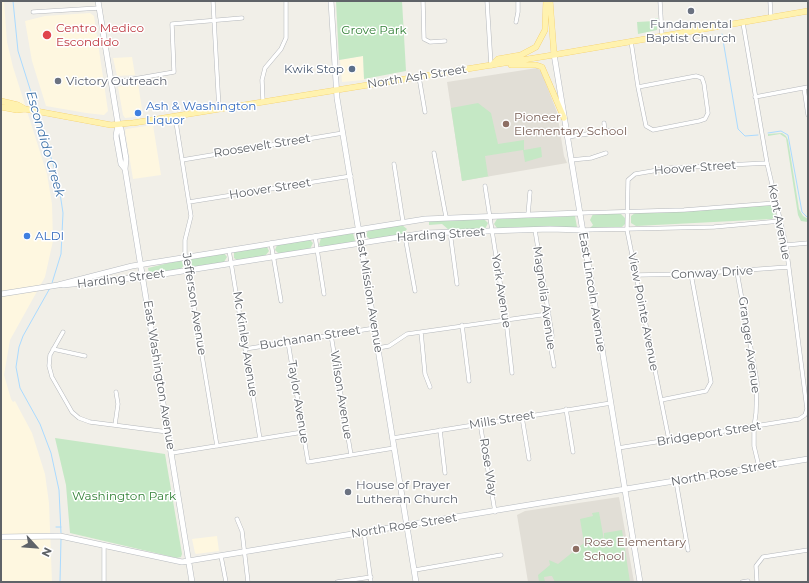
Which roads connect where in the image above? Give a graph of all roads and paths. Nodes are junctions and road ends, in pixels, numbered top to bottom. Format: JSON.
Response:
{"nodes":[{"id":1,"x":98,"y":1,"type":"edge"},
{"id":2,"x":213,"y":1,"type":"edge"},
{"id":3,"x":286,"y":1,"type":"edge"},
{"id":4,"x":331,"y":1,"type":"edge"},
{"id":5,"x":423,"y":1,"type":"edge"},
{"id":6,"x":487,"y":1,"type":"edge"},
{"id":7,"x":518,"y":1,"type":"edge"},
{"id":8,"x":546,"y":1,"type":"edge"},
{"id":9,"x":550,"y":1,"type":"edge"},
{"id":10,"x":660,"y":1,"type":"edge"},
{"id":11,"x":770,"y":1,"type":"edge"},
{"id":12,"x":99,"y":8,"type":"junction"},
{"id":13,"x":808,"y":11,"type":"edge"},
{"id":14,"x":33,"y":12,"type":"dead end"},
{"id":15,"x":242,"y":18,"type":"dead end"},
{"id":16,"x":771,"y":18,"type":"junction"},
{"id":17,"x":214,"y":20,"type":"junction"},
{"id":18,"x":516,"y":22,"type":"dead end"},
{"id":19,"x":744,"y":23,"type":"junction"},
{"id":20,"x":662,"y":36,"type":"junction"},
{"id":21,"x":445,"y":41,"type":"dead end"},
{"id":22,"x":631,"y":41,"type":"junction"},
{"id":23,"x":554,"y":54,"type":"junction"},
{"id":24,"x":499,"y":64,"type":"junction"},
{"id":25,"x":491,"y":65,"type":"junction"},
{"id":26,"x":419,"y":77,"type":"junction"},
{"id":27,"x":111,"y":83,"type":"junction"},
{"id":28,"x":638,"y":87,"type":"junction"},
{"id":29,"x":806,"y":88,"type":"edge"},
{"id":30,"x":336,"y":90,"type":"junction"},
{"id":31,"x":755,"y":97,"type":"junction"},
{"id":32,"x":1,"y":101,"type":"edge"},
{"id":33,"x":263,"y":102,"type":"junction"},
{"id":34,"x":1,"y":107,"type":"edge"},
{"id":35,"x":219,"y":109,"type":"junction"},
{"id":36,"x":27,"y":110,"type":"junction"},
{"id":37,"x":425,"y":112,"type":"dead end"},
{"id":38,"x":808,"y":115,"type":"edge"},
{"id":39,"x":175,"y":116,"type":"junction"},
{"id":40,"x":564,"y":118,"type":"junction"},
{"id":41,"x":604,"y":123,"type":"dead end"},
{"id":42,"x":118,"y":124,"type":"junction"},
{"id":43,"x":614,"y":130,"type":"dead end"},
{"id":44,"x":605,"y":132,"type":"junction"},
{"id":45,"x":343,"y":133,"type":"junction"},
{"id":46,"x":568,"y":137,"type":"junction"},
{"id":47,"x":434,"y":153,"type":"dead end"},
{"id":48,"x":606,"y":153,"type":"dead end"},
{"id":49,"x":182,"y":160,"type":"junction"},
{"id":50,"x":572,"y":160,"type":"junction"},
{"id":51,"x":767,"y":163,"type":"junction"},
{"id":52,"x":394,"y":164,"type":"dead end"},
{"id":53,"x":351,"y":176,"type":"junction"},
{"id":54,"x":628,"y":183,"type":"joint"},
{"id":55,"x":486,"y":186,"type":"dead end"},
{"id":56,"x":530,"y":192,"type":"dead end"},
{"id":57,"x":189,"y":202,"type":"junction"},
{"id":58,"x":776,"y":203,"type":"junction"},
{"id":59,"x":626,"y":211,"type":"junction"},
{"id":60,"x":580,"y":213,"type":"junction"},
{"id":61,"x":528,"y":215,"type":"junction"},
{"id":62,"x":446,"y":217,"type":"junction"},
{"id":63,"x":490,"y":217,"type":"junction"},
{"id":64,"x":780,"y":221,"type":"junction"},
{"id":65,"x":403,"y":222,"type":"junction"},
{"id":66,"x":359,"y":230,"type":"junction"},
{"id":67,"x":535,"y":230,"type":"junction"},
{"id":68,"x":582,"y":230,"type":"junction"},
{"id":69,"x":627,"y":230,"type":"junction"},
{"id":70,"x":450,"y":232,"type":"junction"},
{"id":71,"x":492,"y":232,"type":"junction"},
{"id":72,"x":315,"y":236,"type":"junction"},
{"id":73,"x":406,"y":236,"type":"junction"},
{"id":74,"x":362,"y":242,"type":"junction"},
{"id":75,"x":271,"y":243,"type":"junction"},
{"id":76,"x":808,"y":243,"type":"edge"},
{"id":77,"x":786,"y":245,"type":"junction"},
{"id":78,"x":229,"y":250,"type":"junction"},
{"id":79,"x":317,"y":250,"type":"junction"},
{"id":80,"x":273,"y":256,"type":"junction"},
{"id":81,"x":185,"y":257,"type":"junction"},
{"id":82,"x":231,"y":263,"type":"junction"},
{"id":83,"x":140,"y":264,"type":"junction"},
{"id":84,"x":788,"y":267,"type":"junction"},
{"id":85,"x":188,"y":270,"type":"junction"},
{"id":86,"x":738,"y":272,"type":"junction"},
{"id":87,"x":691,"y":274,"type":"junction"},
{"id":88,"x":636,"y":275,"type":"junction"},
{"id":89,"x":142,"y":276,"type":"junction"},
{"id":90,"x":457,"y":284,"type":"dead end"},
{"id":91,"x":58,"y":285,"type":"junction"},
{"id":92,"x":415,"y":291,"type":"dead end"},
{"id":93,"x":1,"y":294,"type":"edge"},
{"id":94,"x":324,"y":294,"type":"dead end"},
{"id":95,"x":281,"y":301,"type":"dead end"},
{"id":96,"x":548,"y":314,"type":"junction"},
{"id":97,"x":506,"y":320,"type":"junction"},
{"id":98,"x":462,"y":325,"type":"junction"},
{"id":99,"x":374,"y":328,"type":"junction"},
{"id":100,"x":63,"y":332,"type":"dead end"},
{"id":101,"x":420,"y":332,"type":"junction"},
{"id":102,"x":331,"y":335,"type":"junction"},
{"id":103,"x":288,"y":342,"type":"junction"},
{"id":104,"x":378,"y":348,"type":"junction"},
{"id":105,"x":53,"y":349,"type":"junction"},
{"id":106,"x":245,"y":349,"type":"junction"},
{"id":107,"x":85,"y":356,"type":"dead end"},
{"id":108,"x":554,"y":366,"type":"dead end"},
{"id":109,"x":512,"y":373,"type":"dead end"},
{"id":110,"x":469,"y":381,"type":"dead end"},
{"id":111,"x":430,"y":388,"type":"dead end"},
{"id":112,"x":116,"y":392,"type":"dead end"},
{"id":113,"x":661,"y":400,"type":"junction"},
{"id":114,"x":611,"y":403,"type":"junction"},
{"id":115,"x":566,"y":409,"type":"junction"},
{"id":116,"x":522,"y":417,"type":"junction"},
{"id":117,"x":799,"y":419,"type":"joint"},
{"id":118,"x":480,"y":423,"type":"junction"},
{"id":119,"x":115,"y":425,"type":"junction"},
{"id":120,"x":754,"y":427,"type":"junction"},
{"id":121,"x":440,"y":430,"type":"junction"},
{"id":122,"x":168,"y":432,"type":"junction"},
{"id":123,"x":303,"y":432,"type":"junction"},
{"id":124,"x":393,"y":438,"type":"junction"},
{"id":125,"x":260,"y":439,"type":"junction"},
{"id":126,"x":669,"y":440,"type":"junction"},
{"id":127,"x":217,"y":446,"type":"junction"},
{"id":128,"x":394,"y":448,"type":"junction"},
{"id":129,"x":618,"y":448,"type":"junction"},
{"id":130,"x":573,"y":452,"type":"dead end"},
{"id":131,"x":172,"y":453,"type":"junction"},
{"id":132,"x":351,"y":455,"type":"junction"},
{"id":133,"x":529,"y":459,"type":"dead end"},
{"id":134,"x":808,"y":459,"type":"edge"},
{"id":135,"x":759,"y":467,"type":"junction"},
{"id":136,"x":445,"y":473,"type":"dead end"},
{"id":137,"x":676,"y":481,"type":"junction"},
{"id":138,"x":625,"y":490,"type":"junction"},
{"id":139,"x":495,"y":512,"type":"junction"},
{"id":140,"x":237,"y":519,"type":"dead end"},
{"id":141,"x":407,"y":526,"type":"junction"},
{"id":142,"x":364,"y":532,"type":"junction"},
{"id":143,"x":1,"y":537,"type":"edge"},
{"id":144,"x":104,"y":545,"type":"junction"},
{"id":145,"x":688,"y":550,"type":"dead end"},
{"id":146,"x":808,"y":550,"type":"edge"},
{"id":147,"x":244,"y":552,"type":"junction"},
{"id":148,"x":501,"y":555,"type":"dead end"},
{"id":149,"x":221,"y":556,"type":"junction"},
{"id":150,"x":189,"y":561,"type":"junction"},
{"id":151,"x":415,"y":570,"type":"junction"},
{"id":152,"x":370,"y":577,"type":"junction"},
{"id":153,"x":748,"y":581,"type":"dead end"},
{"id":154,"x":104,"y":582,"type":"edge"},
{"id":155,"x":192,"y":582,"type":"edge"},
{"id":156,"x":226,"y":582,"type":"edge"},
{"id":157,"x":248,"y":582,"type":"edge"},
{"id":158,"x":337,"y":582,"type":"edge"},
{"id":159,"x":371,"y":582,"type":"edge"},
{"id":160,"x":416,"y":582,"type":"edge"},
{"id":161,"x":640,"y":582,"type":"edge"},
{"id":162,"x":742,"y":582,"type":"edge"},
{"id":163,"x":757,"y":582,"type":"edge"}],
"edges":[{"from":1,"to":12,"type":"street","name":"East Washington Avenue"},
{"from":2,"to":17,"type":"street"},
{"from":3,"to":33,"type":"street"},
{"from":4,"to":30,"type":"street","name":"East Mission Avenue"},
{"from":5,"to":21,"type":"street"},
{"from":6,"to":25,"type":"street"},
{"from":7,"to":18,"type":"street"},
{"from":8,"to":25,"type":"main road"},
{"from":9,"to":23,"type":"main road","name":"East Lincoln Avenue"},
{"from":10,"to":20,"type":"street"},
{"from":11,"to":16,"type":"street"},
{"from":12,"to":14,"type":"street"},
{"from":12,"to":27,"type":"street","name":"East Washington Avenue"},
{"from":13,"to":16,"type":"main road","name":"North Ash Street"},
{"from":15,"to":17,"type":"street"},
{"from":16,"to":19,"type":"main road","name":"North Ash Street"},
{"from":17,"to":27,"type":"street"},
{"from":17,"to":35,"type":"street"},
{"from":19,"to":20,"type":"main road","name":"North Ash Street"},
{"from":19,"to":31,"type":"street","name":"Kent Avenue"},
{"from":20,"to":22,"type":"main road","name":"North Ash Street"},
{"from":22,"to":23,"type":"main road","name":"North Ash Street"},
{"from":22,"to":28,"type":"street"},
{"from":23,"to":24,"type":"main road","name":"North Ash Street"},
{"from":23,"to":40,"type":"street","name":"East Lincoln Avenue"},
{"from":24,"to":25,"type":"main road","name":"North Ash Street"},
{"from":24,"to":40,"type":"main road"},
{"from":25,"to":26,"type":"main road","name":"North Ash Street"},
{"from":26,"to":30,"type":"main road","name":"North Ash Street"},
{"from":26,"to":37,"type":"street"},
{"from":27,"to":42,"type":"street","name":"East Washington Avenue"},
{"from":28,"to":28,"type":"street"},
{"from":29,"to":31,"type":"street"},
{"from":29,"to":38,"type":"street"},
{"from":30,"to":33,"type":"main road","name":"North Ash Street"},
{"from":30,"to":45,"type":"street","name":"East Mission Avenue"},
{"from":31,"to":51,"type":"street","name":"Kent Avenue"},
{"from":32,"to":36,"type":"main road","name":"North Ash Street"},
{"from":33,"to":35,"type":"main road","name":"North Ash Street"},
{"from":34,"to":36,"type":"main road","name":"North Ash Street"},
{"from":35,"to":39,"type":"main road","name":"North Ash Street"},
{"from":36,"to":42,"type":"main road","name":"North Ash Street"},
{"from":39,"to":42,"type":"main road","name":"North Ash Street"},
{"from":39,"to":49,"type":"street","name":"Jefferson Avenue"},
{"from":40,"to":46,"type":"street","name":"East Lincoln Avenue"},
{"from":41,"to":44,"type":"street"},
{"from":42,"to":83,"type":"street","name":"East Washington Avenue"},
{"from":43,"to":44,"type":"street"},
{"from":44,"to":46,"type":"street"},
{"from":45,"to":49,"type":"street","name":"Roosevelt Street"},
{"from":45,"to":53,"type":"street","name":"East Mission Avenue"},
{"from":46,"to":50,"type":"street","name":"East Lincoln Avenue"},
{"from":47,"to":62,"type":"street"},
{"from":48,"to":50,"type":"street"},
{"from":49,"to":57,"type":"street","name":"Jefferson Avenue"},
{"from":50,"to":60,"type":"street","name":"East Lincoln Avenue"},
{"from":51,"to":54,"type":"street","name":"Hoover Street"},
{"from":51,"to":58,"type":"street","name":"Kent Avenue"},
{"from":52,"to":65,"type":"street"},
{"from":53,"to":57,"type":"street","name":"Hoover Street"},
{"from":53,"to":66,"type":"street","name":"East Mission Avenue"},
{"from":54,"to":59,"type":"street","name":"View Pointe Avenue"},
{"from":55,"to":63,"type":"street","name":"York Avenue"},
{"from":56,"to":61,"type":"street"},
{"from":57,"to":81,"type":"street","name":"Jefferson Avenue"},
{"from":58,"to":59,"type":"street","name":"Harding Street"},
{"from":58,"to":64,"type":"street","name":"Kent Avenue"},
{"from":59,"to":60,"type":"street","name":"Harding Street"},
{"from":59,"to":69,"type":"street","name":"View Pointe Avenue"},
{"from":60,"to":61,"type":"street","name":"Harding Street"},
{"from":60,"to":68,"type":"street","name":"East Lincoln Avenue"},
{"from":61,"to":63,"type":"street","name":"Harding Street"},
{"from":62,"to":63,"type":"street","name":"Harding Street"},
{"from":62,"to":65,"type":"street","name":"Harding Street"},
{"from":63,"to":71,"type":"street","name":"York Avenue"},
{"from":64,"to":69,"type":"street","name":"Harding Street"},
{"from":64,"to":77,"type":"street","name":"Kent Avenue"},
{"from":65,"to":66,"type":"street","name":"Harding Street"},
{"from":66,"to":72,"type":"street","name":"Harding Street"},
{"from":66,"to":74,"type":"street","name":"East Mission Avenue"},
{"from":67,"to":68,"type":"street","name":"Harding Street"},
{"from":67,"to":71,"type":"street","name":"Harding Street"},
{"from":67,"to":96,"type":"street","name":"Magnolia Avenue"},
{"from":68,"to":69,"type":"street","name":"Harding Street"},
{"from":68,"to":114,"type":"street","name":"East Lincoln Avenue"},
{"from":69,"to":88,"type":"street","name":"View Pointe Avenue"},
{"from":70,"to":71,"type":"street","name":"Harding Street"},
{"from":70,"to":73,"type":"street","name":"Harding Street"},
{"from":70,"to":90,"type":"street"},
{"from":71,"to":97,"type":"street","name":"York Avenue"},
{"from":72,"to":75,"type":"street","name":"Harding Street"},
{"from":72,"to":79,"type":"street"},
{"from":73,"to":74,"type":"street","name":"Harding Street"},
{"from":73,"to":92,"type":"street"},
{"from":74,"to":79,"type":"street","name":"Harding Street"},
{"from":74,"to":99,"type":"street","name":"East Mission Avenue"},
{"from":75,"to":78,"type":"street","name":"Harding Street"},
{"from":75,"to":80,"type":"street"},
{"from":76,"to":77,"type":"street"},
{"from":77,"to":84,"type":"street","name":"Kent Avenue"},
{"from":78,"to":81,"type":"street","name":"Harding Street"},
{"from":78,"to":82,"type":"street","name":"Mc Kinley Avenue"},
{"from":79,"to":80,"type":"street","name":"Harding Street"},
{"from":79,"to":94,"type":"street"},
{"from":80,"to":82,"type":"street","name":"Harding Street"},
{"from":80,"to":95,"type":"street"},
{"from":81,"to":83,"type":"street","name":"Harding Street"},
{"from":81,"to":85,"type":"street","name":"Jefferson Avenue"},
{"from":82,"to":85,"type":"street","name":"Harding Street"},
{"from":82,"to":106,"type":"street","name":"Mc Kinley Avenue"},
{"from":83,"to":89,"type":"street","name":"East Washington Avenue"},
{"from":83,"to":91,"type":"street","name":"Harding Street"},
{"from":84,"to":86,"type":"street","name":"Conway Drive"},
{"from":84,"to":117,"type":"street","name":"Kent Avenue"},
{"from":85,"to":89,"type":"street","name":"Harding Street"},
{"from":85,"to":127,"type":"street","name":"Jefferson Avenue"},
{"from":86,"to":87,"type":"street","name":"Conway Drive"},
{"from":86,"to":120,"type":"street","name":"Granger Avenue"},
{"from":87,"to":88,"type":"street","name":"Conway Drive"},
{"from":87,"to":113,"type":"street"},
{"from":88,"to":113,"type":"street","name":"View Pointe Avenue"},
{"from":89,"to":91,"type":"street","name":"Harding Street"},
{"from":89,"to":122,"type":"street","name":"East Washington Avenue"},
{"from":91,"to":93,"type":"street","name":"Harding Street"},
{"from":96,"to":97,"type":"street"},
{"from":96,"to":108,"type":"street","name":"Magnolia Avenue"},
{"from":97,"to":98,"type":"street"},
{"from":97,"to":109,"type":"street","name":"York Avenue"},
{"from":98,"to":101,"type":"street"},
{"from":98,"to":110,"type":"street"},
{"from":99,"to":102,"type":"street","name":"Buchanan Street"},
{"from":99,"to":104,"type":"street","name":"East Mission Avenue"},
{"from":100,"to":105,"type":"street"},
{"from":101,"to":104,"type":"street"},
{"from":101,"to":111,"type":"street"},
{"from":102,"to":103,"type":"street","name":"Buchanan Street"},
{"from":102,"to":132,"type":"street","name":"Wilson Avenue"},
{"from":103,"to":106,"type":"street","name":"Buchanan Street"},
{"from":103,"to":123,"type":"street","name":"Taylor Avenue"},
{"from":104,"to":124,"type":"street","name":"East Mission Avenue"},
{"from":105,"to":107,"type":"street"},
{"from":105,"to":119,"type":"street"},
{"from":106,"to":125,"type":"street","name":"Mc Kinley Avenue"},
{"from":112,"to":119,"type":"street"},
{"from":113,"to":126,"type":"street","name":"View Pointe Avenue"},
{"from":114,"to":115,"type":"street","name":"Mills Street"},
{"from":114,"to":129,"type":"street","name":"East Lincoln Avenue"},
{"from":115,"to":116,"type":"street","name":"Mills Street"},
{"from":115,"to":130,"type":"street"},
{"from":116,"to":118,"type":"street","name":"Mills Street"},
{"from":116,"to":133,"type":"street"},
{"from":117,"to":120,"type":"street","name":"Bridgeport Street"},
{"from":118,"to":121,"type":"street","name":"Mills Street"},
{"from":118,"to":139,"type":"street","name":"Rose Way"},
{"from":119,"to":122,"type":"street"},
{"from":120,"to":126,"type":"street","name":"Bridgeport Street"},
{"from":120,"to":135,"type":"street","name":"Granger Avenue"},
{"from":121,"to":124,"type":"street","name":"Mills Street"},
{"from":121,"to":136,"type":"street"},
{"from":122,"to":131,"type":"street","name":"East Washington Avenue"},
{"from":123,"to":125,"type":"street"},
{"from":123,"to":132,"type":"street","name":"Taylor Avenue"},
{"from":124,"to":128,"type":"street","name":"East Mission Avenue"},
{"from":125,"to":127,"type":"street"},
{"from":126,"to":129,"type":"street","name":"Bridgeport Street"},
{"from":127,"to":131,"type":"street"},
{"from":128,"to":132,"type":"street"},
{"from":128,"to":141,"type":"street","name":"East Mission Avenue"},
{"from":129,"to":138,"type":"street","name":"East Lincoln Avenue"},
{"from":131,"to":150,"type":"street","name":"East Washington Avenue"},
{"from":134,"to":135,"type":"street","name":"North Rose Street"},
{"from":135,"to":137,"type":"street","name":"North Rose Street"},
{"from":137,"to":138,"type":"street","name":"North Rose Street"},
{"from":137,"to":145,"type":"street"},
{"from":138,"to":139,"type":"street","name":"North Rose Street"},
{"from":138,"to":161,"type":"street","name":"East Lincoln Avenue"},
{"from":139,"to":141,"type":"street","name":"North Rose Street"},
{"from":140,"to":147,"type":"street"},
{"from":141,"to":142,"type":"street","name":"North Rose Street"},
{"from":141,"to":151,"type":"street","name":"East Mission Avenue"},
{"from":142,"to":147,"type":"street","name":"North Rose Street"},
{"from":142,"to":152,"type":"street"},
{"from":143,"to":144,"type":"street","name":"North Rose Street"},
{"from":144,"to":150,"type":"street","name":"North Rose Street"},
{"from":144,"to":154,"type":"street"},
{"from":146,"to":163,"type":"street"},
{"from":147,"to":149,"type":"street","name":"North Rose Street"},
{"from":147,"to":157,"type":"street"},
{"from":148,"to":151,"type":"street"},
{"from":149,"to":150,"type":"street","name":"North Rose Street"},
{"from":149,"to":156,"type":"street"},
{"from":150,"to":155,"type":"street","name":"East Washington Avenue"},
{"from":151,"to":160,"type":"street","name":"East Mission Avenue"},
{"from":152,"to":158,"type":"street"},
{"from":152,"to":159,"type":"street"},
{"from":153,"to":162,"type":"street"}]}
